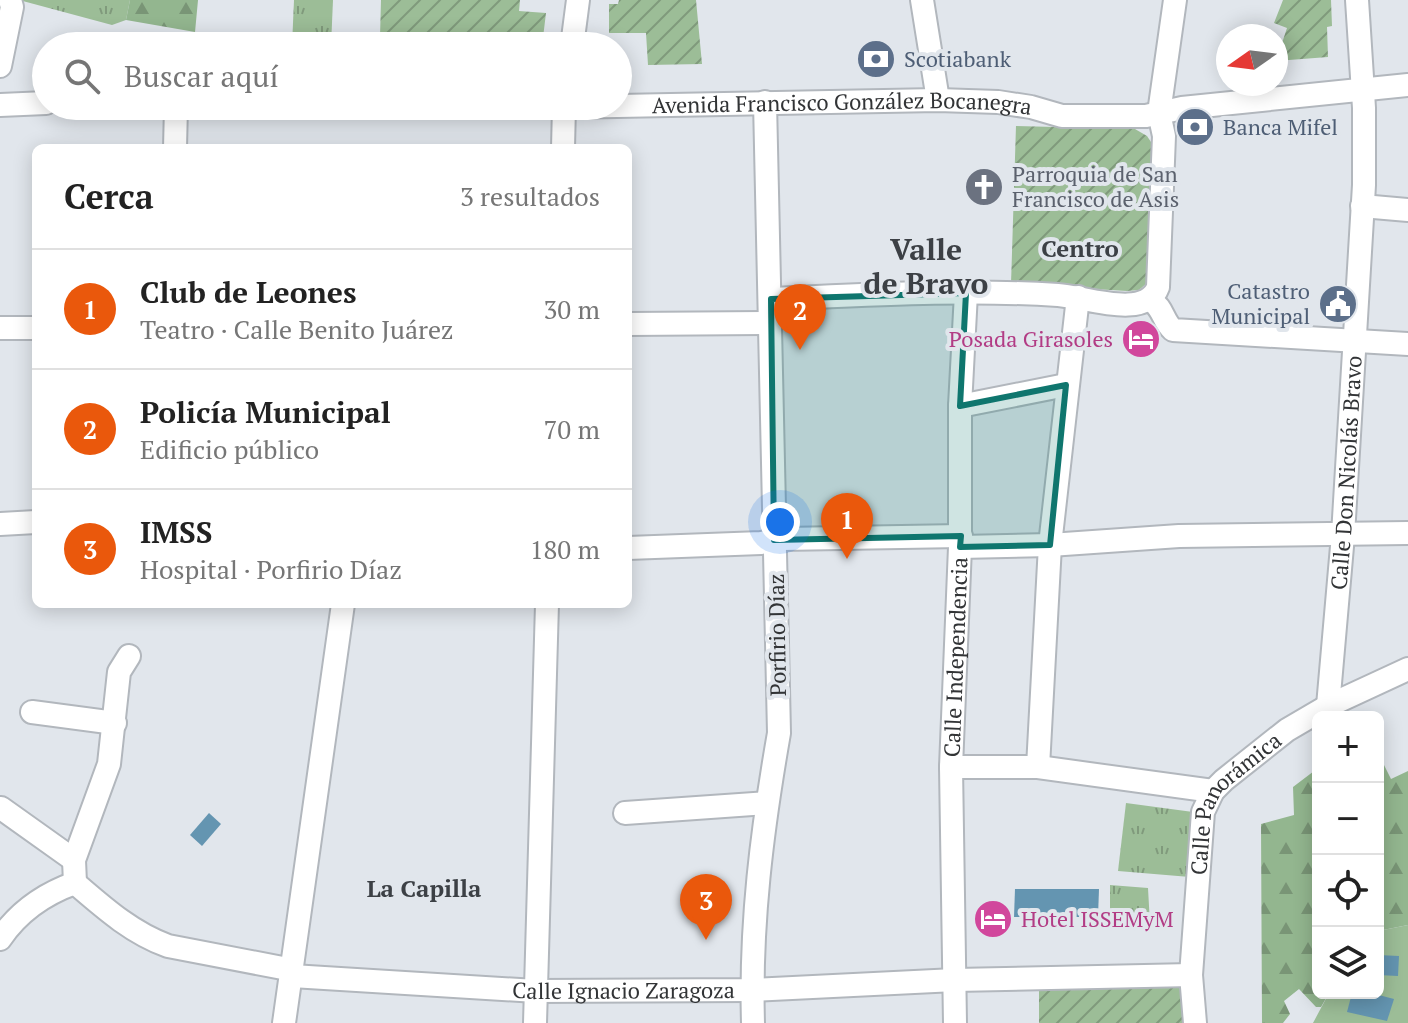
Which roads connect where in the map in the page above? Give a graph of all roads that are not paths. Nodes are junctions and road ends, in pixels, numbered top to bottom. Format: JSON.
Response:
{"nodes":[{"id":1,"x":10,"y":0,"type":"edge"},
{"id":2,"x":578,"y":0,"type":"edge"},
{"id":3,"x":922,"y":0,"type":"edge"},
{"id":4,"x":1175,"y":0,"type":"edge"},
{"id":5,"x":1357,"y":0,"type":"edge"},
{"id":6,"x":574,"y":32,"type":"edge"},
{"id":7,"x":0,"y":66,"type":"edge"},
{"id":8,"x":1408,"y":85,"type":"edge"},
{"id":9,"x":1363,"y":88,"type":"junction"},
{"id":10,"x":938,"y":100,"type":"junction"},
{"id":11,"x":765,"y":102,"type":"junction"},
{"id":12,"x":32,"y":104,"type":"edge"},
{"id":13,"x":0,"y":105,"type":"edge"},
{"id":14,"x":632,"y":105,"type":"edge"},
{"id":15,"x":1159,"y":113,"type":"junction"},
{"id":16,"x":176,"y":120,"type":"edge"},
{"id":17,"x":564,"y":120,"type":"edge"},
{"id":18,"x":175,"y":144,"type":"edge"},
{"id":19,"x":563,"y":144,"type":"edge"},
{"id":20,"x":1362,"y":206,"type":"junction"},
{"id":21,"x":1408,"y":210,"type":"edge"},
{"id":22,"x":966,"y":293,"type":"junction"},
{"id":23,"x":1078,"y":297,"type":"junction"},
{"id":24,"x":771,"y":299,"type":"junction"},
{"id":25,"x":1150,"y":300,"type":"junction"},
{"id":26,"x":770,"y":323,"type":"junction"},
{"id":27,"x":632,"y":324,"type":"edge"},
{"id":28,"x":0,"y":328,"type":"edge"},
{"id":29,"x":32,"y":328,"type":"edge"},
{"id":30,"x":1353,"y":342,"type":"junction"},
{"id":31,"x":1408,"y":344,"type":"edge"},
{"id":32,"x":1066,"y":385,"type":"junction"},
{"id":33,"x":960,"y":406,"type":"junction"},
{"id":34,"x":32,"y":522,"type":"edge"},
{"id":35,"x":0,"y":524,"type":"edge"},
{"id":36,"x":1408,"y":533,"type":"edge"},
{"id":37,"x":1343,"y":535,"type":"junction"},
{"id":38,"x":774,"y":540,"type":"junction"},
{"id":39,"x":961,"y":541,"type":"junction"},
{"id":40,"x":1050,"y":545,"type":"junction"},
{"id":41,"x":632,"y":548,"type":"edge"},
{"id":42,"x":342,"y":608,"type":"edge"},
{"id":43,"x":547,"y":608,"type":"edge"},
{"id":44,"x":129,"y":656,"type":"dead end"},
{"id":45,"x":1408,"y":669,"type":"edge"},
{"id":46,"x":1328,"y":706,"type":"junction"},
{"id":47,"x":32,"y":712,"type":"dead end"},
{"id":48,"x":115,"y":723,"type":"junction"},
{"id":49,"x":951,"y":767,"type":"junction"},
{"id":50,"x":1038,"y":767,"type":"junction"},
{"id":51,"x":1213,"y":791,"type":"junction"},
{"id":52,"x":767,"y":803,"type":"junction"},
{"id":53,"x":1,"y":808,"type":"edge"},
{"id":54,"x":625,"y":813,"type":"dead end"},
{"id":55,"x":74,"y":860,"type":"junction"},
{"id":56,"x":75,"y":883,"type":"junction"},
{"id":57,"x":0,"y":939,"type":"edge"},
{"id":58,"x":292,"y":973,"type":"junction"},
{"id":59,"x":1191,"y":975,"type":"junction"},
{"id":60,"x":955,"y":980,"type":"junction"},
{"id":61,"x":752,"y":990,"type":"junction"},
{"id":62,"x":536,"y":991,"type":"junction"},
{"id":63,"x":284,"y":1023,"type":"edge"},
{"id":64,"x":535,"y":1023,"type":"edge"},
{"id":65,"x":753,"y":1023,"type":"edge"},
{"id":66,"x":955,"y":1023,"type":"edge"},
{"id":67,"x":1195,"y":1023,"type":"edge"}],
"edges":[{"from":1,"to":7,"type":"street"},
{"from":2,"to":6,"type":"street"},
{"from":3,"to":10,"type":"street"},
{"from":4,"to":15,"type":"street"},
{"from":5,"to":9,"type":"street","name":"Calle Don Nicolás Bravo"},
{"from":8,"to":9,"type":"street","name":"Avenida Francisco González Bocanegra"},
{"from":9,"to":15,"type":"street","name":"Avenida Francisco González Bocanegra"},
{"from":9,"to":20,"type":"street","name":"Calle Don Nicolás Bravo"},
{"from":10,"to":11,"type":"street","name":"Avenida Francisco González Bocanegra"},
{"from":10,"to":15,"type":"street","name":"Avenida Francisco González Bocanegra"},
{"from":11,"to":14,"type":"street","name":"Avenida Francisco González Bocanegra"},
{"from":11,"to":24,"type":"street","name":"Porfirio Díaz"},
{"from":12,"to":13,"type":"street"},
{"from":15,"to":25,"type":"street"},
{"from":16,"to":18,"type":"street"},
{"from":17,"to":19,"type":"street"},
{"from":20,"to":21,"type":"street"},
{"from":20,"to":30,"type":"street","name":"Calle Don Nicolás Bravo"},
{"from":22,"to":23,"type":"street"},
{"from":22,"to":24,"type":"street"},
{"from":22,"to":33,"type":"street","name":"Calle Independencia"},
{"from":23,"to":25,"type":"street"},
{"from":23,"to":32,"type":"street"},
{"from":24,"to":26,"type":"street","name":"Porfirio Díaz"},
{"from":25,"to":30,"type":"street"},
{"from":26,"to":27,"type":"street"},
{"from":26,"to":38,"type":"street","name":"Porfirio Díaz"},
{"from":28,"to":29,"type":"street"},
{"from":30,"to":31,"type":"street"},
{"from":30,"to":37,"type":"street","name":"Calle Don Nicolás Bravo"},
{"from":32,"to":33,"type":"street"},
{"from":32,"to":40,"type":"street"},
{"from":33,"to":39,"type":"street","name":"Calle Independencia"},
{"from":34,"to":35,"type":"street"},
{"from":36,"to":37,"type":"street"},
{"from":37,"to":40,"type":"street"},
{"from":37,"to":46,"type":"street","name":"Calle Don Nicolás Bravo"},
{"from":38,"to":39,"type":"street"},
{"from":38,"to":41,"type":"street"},
{"from":38,"to":52,"type":"street","name":"Porfirio Díaz"},
{"from":39,"to":40,"type":"street"},
{"from":39,"to":49,"type":"street","name":"Calle Independencia"},
{"from":40,"to":50,"type":"street"},
{"from":42,"to":58,"type":"street"},
{"from":43,"to":62,"type":"street"},
{"from":44,"to":48,"type":"street"},
{"from":45,"to":46,"type":"street","name":"Calle Panorámica"},
{"from":46,"to":51,"type":"street","name":"Calle Panorámica"},
{"from":47,"to":48,"type":"street"},
{"from":48,"to":55,"type":"street"},
{"from":49,"to":50,"type":"street"},
{"from":49,"to":60,"type":"street","name":"Calle Independencia"},
{"from":50,"to":51,"type":"street"},
{"from":51,"to":59,"type":"street","name":"Calle Panorámica"},
{"from":52,"to":54,"type":"street"},
{"from":52,"to":61,"type":"street","name":"Porfirio Díaz"},
{"from":53,"to":55,"type":"street"},
{"from":55,"to":56,"type":"street"},
{"from":56,"to":57,"type":"street"},
{"from":56,"to":58,"type":"street","name":"Calle Ignacio Zaragoza"},
{"from":58,"to":62,"type":"street","name":"Calle Ignacio Zaragoza"},
{"from":58,"to":63,"type":"street"},
{"from":59,"to":60,"type":"street","name":"Calle Ignacio Zaragoza"},
{"from":59,"to":67,"type":"street","name":"Calle Panorámica"},
{"from":60,"to":61,"type":"street","name":"Calle Ignacio Zaragoza"},
{"from":60,"to":66,"type":"street","name":"Calle Independencia"},
{"from":61,"to":62,"type":"street","name":"Calle Ignacio Zaragoza"},
{"from":61,"to":65,"type":"street","name":"Porfirio Díaz"},
{"from":62,"to":64,"type":"street"}]}
